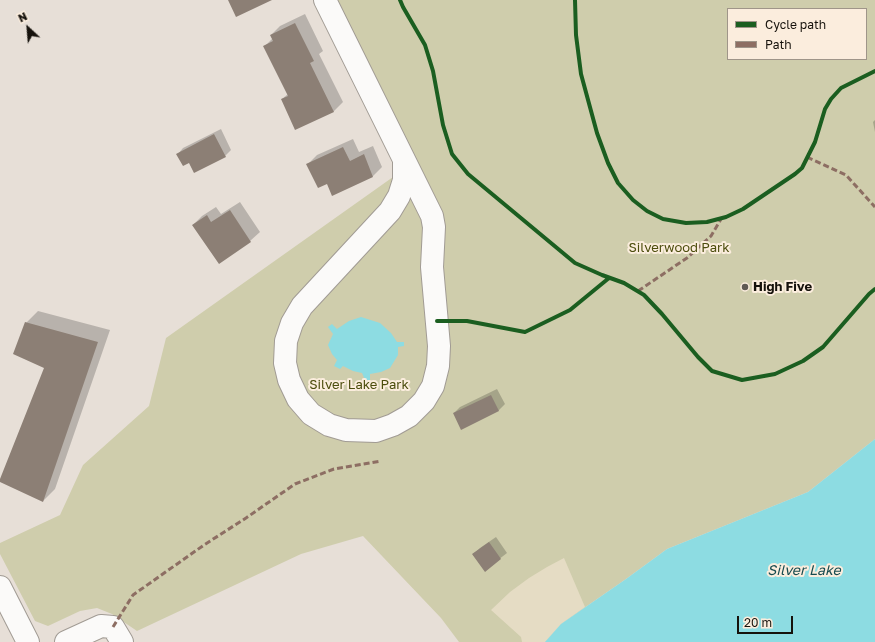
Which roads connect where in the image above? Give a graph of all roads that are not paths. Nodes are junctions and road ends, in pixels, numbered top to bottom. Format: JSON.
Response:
{"nodes":[{"id":1,"x":325,"y":0,"type":"edge"},
{"id":2,"x":404,"y":163,"type":"junction"},
{"id":3,"x":0,"y":587,"type":"edge"},
{"id":4,"x":118,"y":634,"type":"edge"},
{"id":5,"x":28,"y":642,"type":"edge"},
{"id":6,"x":66,"y":642,"type":"edge"}],
"edges":[{"from":1,"to":2,"type":"street"},
{"from":2,"to":2,"type":"street"},
{"from":3,"to":5,"type":"street"},
{"from":4,"to":6,"type":"street"}]}
